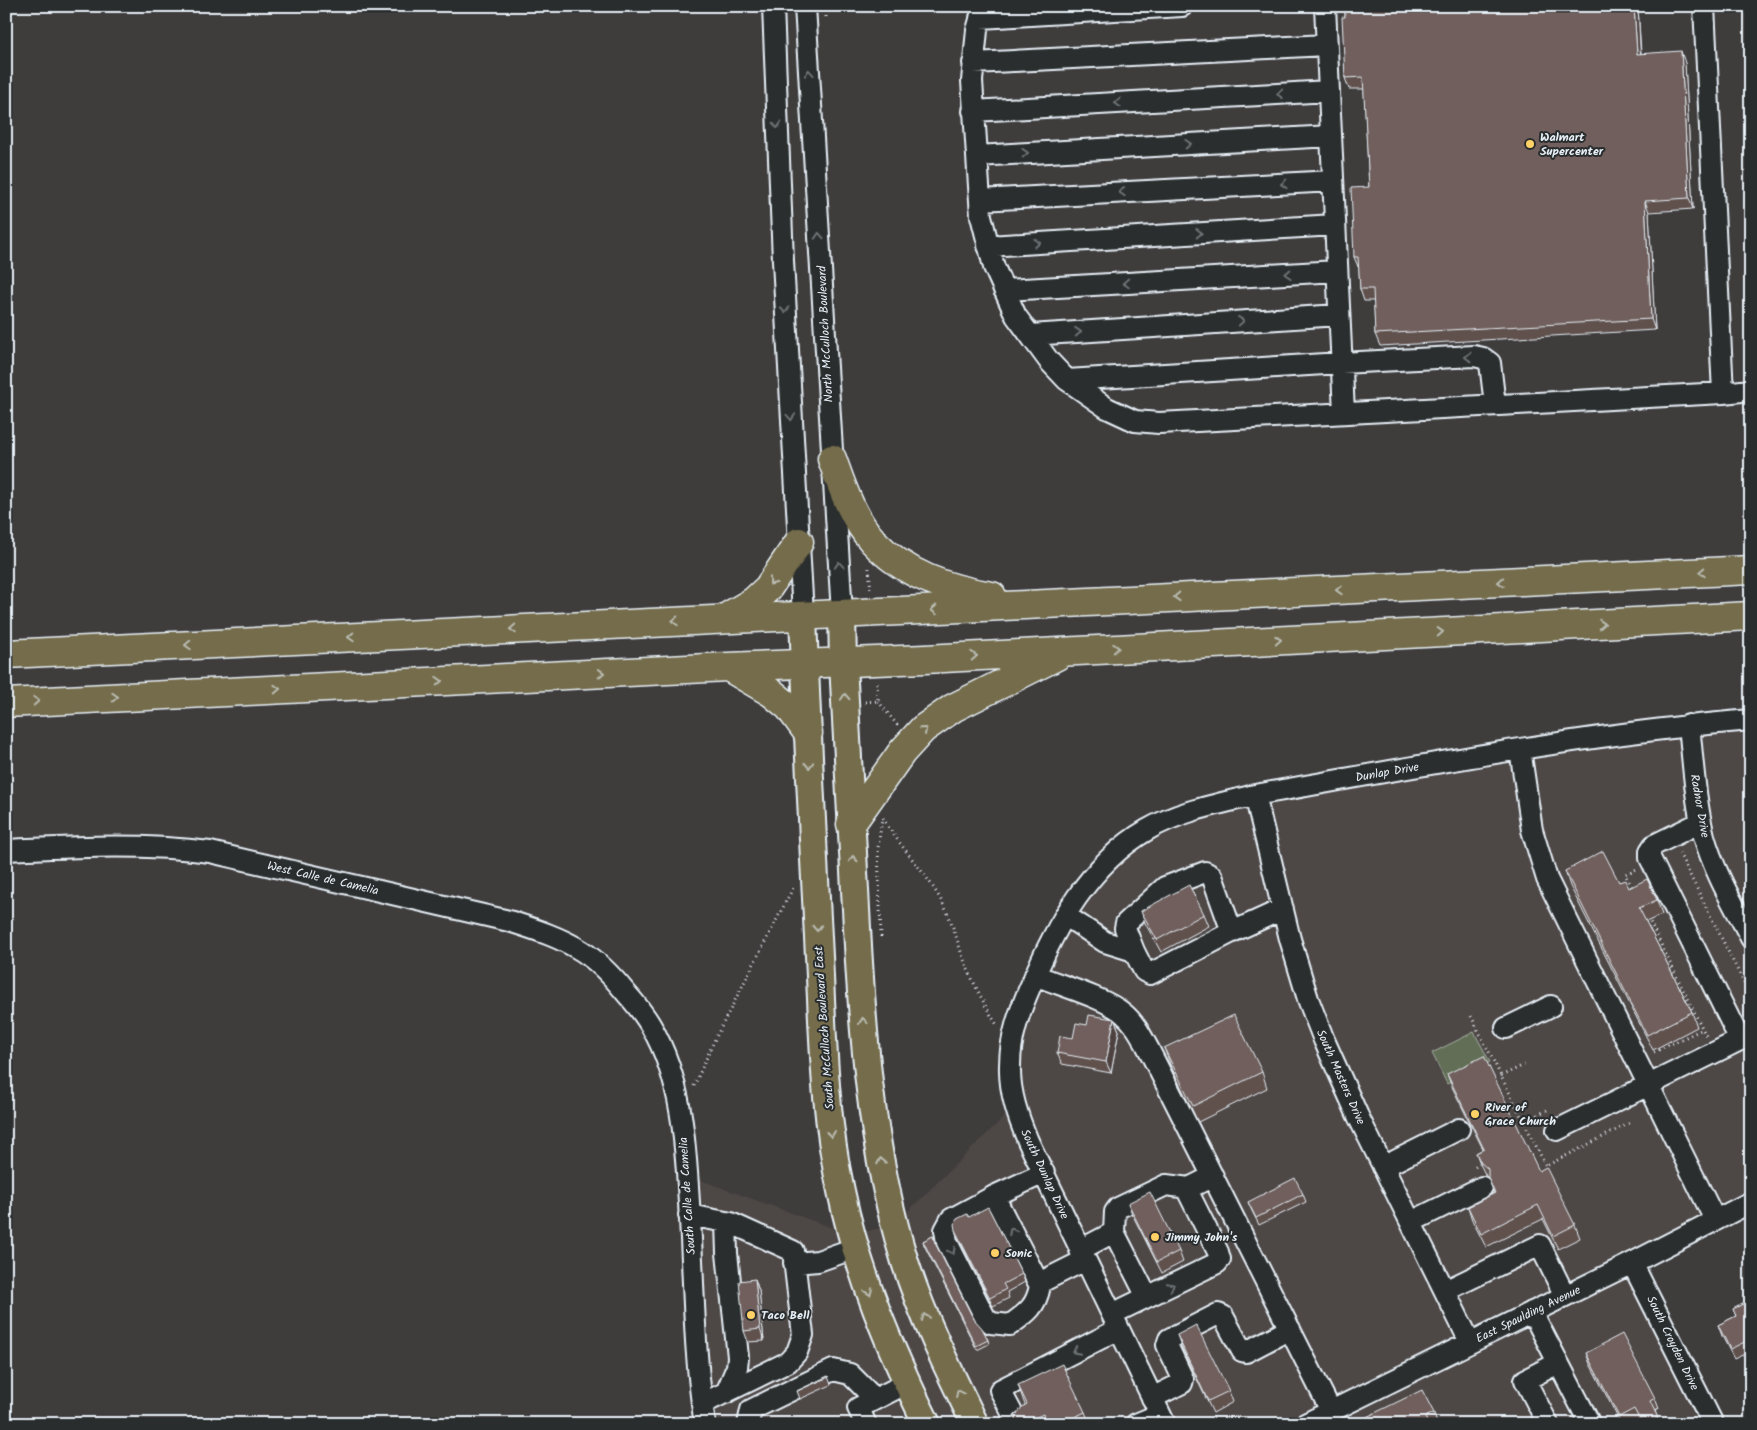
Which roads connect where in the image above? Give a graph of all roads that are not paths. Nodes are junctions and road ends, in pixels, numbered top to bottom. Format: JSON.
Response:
{"nodes":[{"id":1,"x":773,"y":6,"type":"edge"},
{"id":2,"x":805,"y":6,"type":"edge"},
{"id":3,"x":1182,"y":6,"type":"edge"},
{"id":4,"x":1325,"y":6,"type":"edge"},
{"id":5,"x":1704,"y":6,"type":"edge"},
{"id":6,"x":982,"y":12,"type":"edge"},
{"id":7,"x":1326,"y":45,"type":"junction"},
{"id":8,"x":974,"y":63,"type":"junction"},
{"id":9,"x":1329,"y":91,"type":"junction"},
{"id":10,"x":974,"y":111,"type":"junction"},
{"id":11,"x":1331,"y":136,"type":"junction"},
{"id":12,"x":977,"y":156,"type":"junction"},
{"id":13,"x":1333,"y":181,"type":"junction"},
{"id":14,"x":980,"y":200,"type":"junction"},
{"id":15,"x":1335,"y":225,"type":"junction"},
{"id":16,"x":988,"y":246,"type":"junction"},
{"id":17,"x":1337,"y":271,"type":"junction"},
{"id":18,"x":1004,"y":290,"type":"junction"},
{"id":19,"x":1339,"y":315,"type":"junction"},
{"id":20,"x":1030,"y":335,"type":"junction"},
{"id":21,"x":1341,"y":363,"type":"junction"},
{"id":22,"x":1067,"y":380,"type":"junction"},
{"id":23,"x":1751,"y":390,"type":"edge"},
{"id":24,"x":1722,"y":393,"type":"junction"},
{"id":25,"x":1495,"y":405,"type":"junction"},
{"id":26,"x":1344,"y":413,"type":"junction"},
{"id":27,"x":832,"y":459,"type":"junction"},
{"id":28,"x":799,"y":542,"type":"junction"},
{"id":29,"x":1751,"y":570,"type":"edge"},
{"id":30,"x":1035,"y":604,"type":"junction"},
{"id":31,"x":842,"y":614,"type":"junction"},
{"id":32,"x":803,"y":615,"type":"junction"},
{"id":33,"x":1751,"y":616,"type":"edge"},
{"id":34,"x":724,"y":619,"type":"junction"},
{"id":35,"x":1067,"y":651,"type":"junction"},
{"id":36,"x":6,"y":654,"type":"edge"},
{"id":37,"x":843,"y":663,"type":"junction"},
{"id":38,"x":804,"y":664,"type":"junction"},
{"id":39,"x":728,"y":667,"type":"junction"},
{"id":40,"x":6,"y":702,"type":"edge"},
{"id":41,"x":1751,"y":720,"type":"edge"},
{"id":42,"x":1689,"y":725,"type":"junction"},
{"id":43,"x":808,"y":734,"type":"junction"},
{"id":44,"x":1520,"y":749,"type":"junction"},
{"id":45,"x":1255,"y":795,"type":"junction"},
{"id":46,"x":1701,"y":822,"type":"junction"},
{"id":47,"x":851,"y":824,"type":"junction"},
{"id":48,"x":6,"y":850,"type":"edge"},
{"id":49,"x":1283,"y":909,"type":"junction"},
{"id":50,"x":1065,"y":916,"type":"junction"},
{"id":51,"x":1232,"y":932,"type":"junction"},
{"id":52,"x":1751,"y":938,"type":"edge"},
{"id":53,"x":1134,"y":951,"type":"junction"},
{"id":54,"x":1035,"y":975,"type":"junction"},
{"id":55,"x":619,"y":984,"type":"joint"},
{"id":56,"x":1551,"y":1006,"type":"dead end"},
{"id":57,"x":1506,"y":1028,"type":"dead end"},
{"id":58,"x":1745,"y":1038,"type":"edge"},
{"id":59,"x":1648,"y":1085,"type":"junction"},
{"id":60,"x":1459,"y":1129,"type":"dead end"},
{"id":61,"x":1557,"y":1130,"type":"dead end"},
{"id":62,"x":1383,"y":1167,"type":"junction"},
{"id":63,"x":1044,"y":1173,"type":"junction"},
{"id":64,"x":1213,"y":1176,"type":"junction"},
{"id":65,"x":1482,"y":1186,"type":"dead end"},
{"id":66,"x":1189,"y":1188,"type":"junction"},
{"id":67,"x":994,"y":1196,"type":"junction"},
{"id":68,"x":1751,"y":1202,"type":"edge"},
{"id":69,"x":690,"y":1215,"type":"junction"},
{"id":70,"x":1715,"y":1220,"type":"junction"},
{"id":71,"x":726,"y":1222,"type":"junction"},
{"id":72,"x":1411,"y":1222,"type":"junction"},
{"id":73,"x":1114,"y":1232,"type":"junction"},
{"id":74,"x":856,"y":1248,"type":"junction"},
{"id":75,"x":1083,"y":1254,"type":"junction"},
{"id":76,"x":1632,"y":1262,"type":"junction"},
{"id":77,"x":794,"y":1264,"type":"junction"},
{"id":78,"x":1039,"y":1284,"type":"junction"},
{"id":79,"x":1445,"y":1291,"type":"junction"},
{"id":80,"x":1565,"y":1296,"type":"junction"},
{"id":81,"x":1147,"y":1297,"type":"junction"},
{"id":82,"x":1532,"y":1312,"type":"junction"},
{"id":83,"x":1116,"y":1322,"type":"junction"},
{"id":84,"x":1290,"y":1329,"type":"junction"},
{"id":85,"x":1470,"y":1342,"type":"junction"},
{"id":86,"x":1558,"y":1362,"type":"junction"},
{"id":87,"x":907,"y":1383,"type":"junction"},
{"id":88,"x":726,"y":1393,"type":"junction"},
{"id":89,"x":875,"y":1399,"type":"junction"},
{"id":90,"x":1330,"y":1411,"type":"junction"},
{"id":91,"x":1159,"y":1412,"type":"edge"},
{"id":92,"x":704,"y":1414,"type":"edge"},
{"id":93,"x":748,"y":1424,"type":"edge"},
{"id":94,"x":865,"y":1424,"type":"edge"},
{"id":95,"x":927,"y":1424,"type":"edge"},
{"id":96,"x":975,"y":1424,"type":"edge"},
{"id":97,"x":1018,"y":1424,"type":"edge"},
{"id":98,"x":1136,"y":1424,"type":"edge"},
{"id":99,"x":1304,"y":1424,"type":"edge"},
{"id":100,"x":1548,"y":1424,"type":"edge"},
{"id":101,"x":1590,"y":1424,"type":"edge"},
{"id":102,"x":1713,"y":1424,"type":"edge"}],
"edges":[{"from":1,"to":28,"type":"street","one_way":true},
{"from":27,"to":2,"type":"street","name":"North McCulloch Boulevard","one_way":true},
{"from":3,"to":6,"type":"street"},
{"from":4,"to":7,"type":"street"},
{"from":5,"to":24,"type":"street"},
{"from":6,"to":8,"type":"street"},
{"from":7,"to":8,"type":"street"},
{"from":7,"to":9,"type":"street"},
{"from":8,"to":10,"type":"street"},
{"from":9,"to":10,"type":"street","one_way":true},
{"from":9,"to":11,"type":"street"},
{"from":10,"to":12,"type":"street"},
{"from":12,"to":11,"type":"street","one_way":true},
{"from":11,"to":13,"type":"street"},
{"from":12,"to":14,"type":"street"},
{"from":13,"to":14,"type":"street","one_way":true},
{"from":13,"to":15,"type":"street"},
{"from":14,"to":16,"type":"street"},
{"from":16,"to":15,"type":"street","one_way":true},
{"from":15,"to":17,"type":"street"},
{"from":16,"to":18,"type":"street"},
{"from":17,"to":18,"type":"street","one_way":true},
{"from":17,"to":19,"type":"street"},
{"from":18,"to":20,"type":"street"},
{"from":20,"to":19,"type":"street","one_way":true},
{"from":19,"to":21,"type":"street"},
{"from":20,"to":22,"type":"street"},
{"from":21,"to":22,"type":"street"},
{"from":25,"to":21,"type":"street","one_way":true},
{"from":21,"to":26,"type":"street"},
{"from":22,"to":26,"type":"street"},
{"from":23,"to":24,"type":"street"},
{"from":24,"to":25,"type":"street"},
{"from":25,"to":26,"type":"street"},
{"from":27,"to":30,"type":"highway"},
{"from":31,"to":27,"type":"street","name":"North McCulloch Boulevard","one_way":true},
{"from":28,"to":32,"type":"street"},
{"from":28,"to":34,"type":"highway","one_way":true},
{"from":29,"to":30,"type":"highway","one_way":true},
{"from":30,"to":31,"type":"highway","one_way":true},
{"from":31,"to":32,"type":"highway"},
{"from":31,"to":37,"type":"main road","name":"North McCulloch Boulevard"},
{"from":32,"to":34,"type":"highway"},
{"from":32,"to":38,"type":"main road","name":"South McCulloch Boulevard East"},
{"from":35,"to":33,"type":"highway","one_way":true},
{"from":34,"to":36,"type":"highway","one_way":true},
{"from":37,"to":35,"type":"highway","one_way":true},
{"from":47,"to":35,"type":"highway","one_way":true},
{"from":37,"to":38,"type":"highway"},
{"from":47,"to":37,"type":"main road","one_way":true},
{"from":38,"to":39,"type":"highway"},
{"from":38,"to":43,"type":"main road","name":"South McCulloch Boulevard East"},
{"from":40,"to":39,"type":"highway","one_way":true},
{"from":39,"to":43,"type":"highway"},
{"from":41,"to":42,"type":"street","name":"Dunlap Drive"},
{"from":42,"to":44,"type":"street","name":"Dunlap Drive"},
{"from":42,"to":46,"type":"street","name":"Radnor Drive"},
{"from":43,"to":74,"type":"main road","name":"South McCulloch Boulevard East","one_way":true},
{"from":44,"to":45,"type":"street","name":"Dunlap Drive"},
{"from":44,"to":59,"type":"street"},
{"from":45,"to":49,"type":"street","name":"South Masters Drive"},
{"from":45,"to":50,"type":"street","name":"Dunlap Drive"},
{"from":46,"to":52,"type":"street","name":"Radnor Drive"},
{"from":46,"to":58,"type":"street"},
{"from":96,"to":47,"type":"main road","one_way":true},
{"from":48,"to":55,"type":"street","name":"West Calle de Camelia"},
{"from":49,"to":51,"type":"street"},
{"from":49,"to":62,"type":"street","name":"South Masters Drive"},
{"from":50,"to":53,"type":"street"},
{"from":50,"to":54,"type":"street","name":"South Dunlap Drive"},
{"from":51,"to":53,"type":"street"},
{"from":51,"to":53,"type":"street"},
{"from":54,"to":63,"type":"street","name":"South Dunlap Drive"},
{"from":54,"to":64,"type":"street"},
{"from":55,"to":69,"type":"street","name":"South Calle de Camelia"},
{"from":56,"to":57,"type":"street"},
{"from":58,"to":59,"type":"street"},
{"from":59,"to":61,"type":"street"},
{"from":59,"to":70,"type":"street"},
{"from":60,"to":62,"type":"street"},
{"from":62,"to":72,"type":"street","name":"South Masters Drive"},
{"from":63,"to":67,"type":"street"},
{"from":63,"to":75,"type":"street","name":"South Dunlap Drive"},
{"from":64,"to":66,"type":"street"},
{"from":64,"to":84,"type":"street"},
{"from":65,"to":72,"type":"street"},
{"from":66,"to":73,"type":"street"},
{"from":81,"to":66,"type":"street","one_way":true},
{"from":78,"to":67,"type":"street","one_way":true},
{"from":67,"to":78,"type":"street","one_way":true},
{"from":68,"to":70,"type":"street","name":"East Spaulding Avenue"},
{"from":69,"to":71,"type":"street"},
{"from":69,"to":92,"type":"street","name":"South Calle de Camelia"},
{"from":70,"to":76,"type":"street","name":"East Spaulding Avenue"},
{"from":71,"to":77,"type":"street"},
{"from":71,"to":88,"type":"street"},
{"from":72,"to":79,"type":"street","name":"South Masters Drive"},
{"from":73,"to":75,"type":"street"},
{"from":73,"to":81,"type":"street"},
{"from":74,"to":77,"type":"street"},
{"from":74,"to":87,"type":"main road","name":"South McCulloch Boulevard East","one_way":true},
{"from":75,"to":78,"type":"street"},
{"from":75,"to":83,"type":"street","name":"South Dunlap Drive"},
{"from":76,"to":80,"type":"street","name":"East Spaulding Avenue"},
{"from":76,"to":102,"type":"street","name":"South Croyden Drive"},
{"from":77,"to":88,"type":"street"},
{"from":79,"to":80,"type":"street"},
{"from":79,"to":85,"type":"street","name":"South Masters Drive"},
{"from":80,"to":82,"type":"street","name":"East Spaulding Avenue"},
{"from":81,"to":83,"type":"street"},
{"from":82,"to":85,"type":"street","name":"East Spaulding Avenue"},
{"from":82,"to":86,"type":"street"},
{"from":83,"to":91,"type":"street","name":"South Dunlap Drive"},
{"from":83,"to":97,"type":"street","one_way":true},
{"from":84,"to":90,"type":"street"},
{"from":84,"to":91,"type":"street"},
{"from":85,"to":90,"type":"street","name":"East Spaulding Avenue"},
{"from":86,"to":100,"type":"street"},
{"from":86,"to":101,"type":"street"},
{"from":87,"to":89,"type":"street"},
{"from":87,"to":95,"type":"main road","name":"South McCulloch Boulevard East"},
{"from":88,"to":92,"type":"street"},
{"from":89,"to":93,"type":"street"},
{"from":89,"to":94,"type":"street"},
{"from":90,"to":99,"type":"street","name":"East Spaulding Avenue"},
{"from":91,"to":98,"type":"street"}]}
